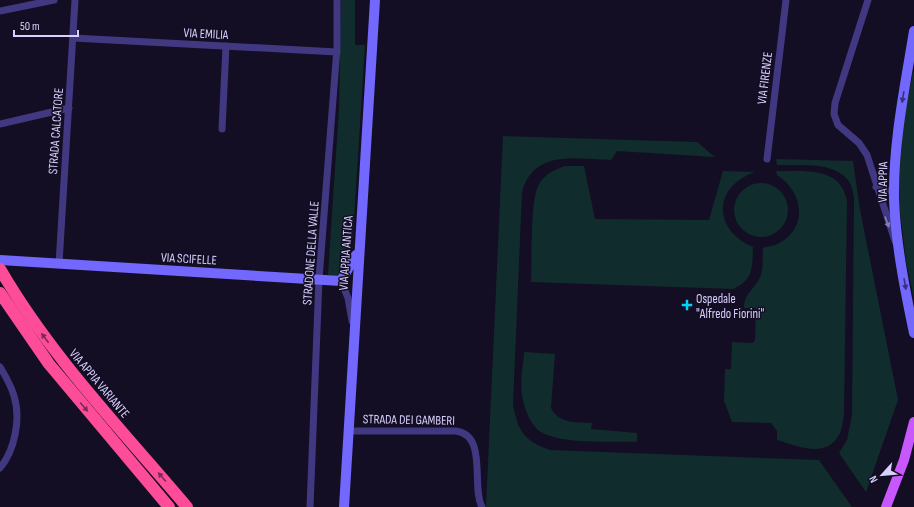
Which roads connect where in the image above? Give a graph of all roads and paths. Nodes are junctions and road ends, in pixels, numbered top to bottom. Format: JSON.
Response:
{"nodes":[{"id":1,"x":54,"y":0,"type":"edge"},
{"id":2,"x":75,"y":0,"type":"edge"},
{"id":3,"x":337,"y":0,"type":"edge"},
{"id":4,"x":375,"y":0,"type":"edge"},
{"id":5,"x":786,"y":0,"type":"edge"},
{"id":6,"x":868,"y":0,"type":"edge"},
{"id":7,"x":0,"y":11,"type":"edge"},
{"id":8,"x":914,"y":31,"type":"edge"},
{"id":9,"x":73,"y":38,"type":"junction"},
{"id":10,"x":226,"y":46,"type":"junction"},
{"id":11,"x":337,"y":52,"type":"junction"},
{"id":12,"x":911,"y":67,"type":"edge"},
{"id":13,"x":69,"y":108,"type":"junction"},
{"id":14,"x":0,"y":124,"type":"edge"},
{"id":15,"x":222,"y":129,"type":"dead end"},
{"id":16,"x":767,"y":159,"type":"dead end"},
{"id":17,"x":876,"y":187,"type":"junction"},
{"id":18,"x":894,"y":190,"type":"junction"},
{"id":19,"x":358,"y":250,"type":"junction"},
{"id":20,"x":900,"y":256,"type":"junction"},
{"id":21,"x":59,"y":264,"type":"junction"},
{"id":22,"x":0,"y":267,"type":"edge"},
{"id":23,"x":319,"y":279,"type":"junction"},
{"id":24,"x":341,"y":281,"type":"junction"},
{"id":25,"x":0,"y":293,"type":"edge"},
{"id":26,"x":914,"y":331,"type":"edge"},
{"id":27,"x":353,"y":337,"type":"junction"},
{"id":28,"x":0,"y":368,"type":"edge"},
{"id":29,"x":914,"y":422,"type":"edge"},
{"id":30,"x":348,"y":431,"type":"junction"},
{"id":31,"x":0,"y":468,"type":"edge"},
{"id":32,"x":169,"y":507,"type":"edge"},
{"id":33,"x":187,"y":507,"type":"edge"},
{"id":34,"x":310,"y":507,"type":"edge"},
{"id":35,"x":344,"y":507,"type":"edge"},
{"id":36,"x":482,"y":507,"type":"edge"},
{"id":37,"x":886,"y":507,"type":"edge"}],
"edges":[{"from":1,"to":7,"type":"street"},
{"from":2,"to":9,"type":"street","name":"STRADA CALCATORE"},
{"from":3,"to":11,"type":"street","name":"STRADONE DELLA VALLE"},
{"from":4,"to":19,"type":"street","name":"VIA APPIA ANTICA"},
{"from":5,"to":16,"type":"street","name":"VIA FIRENZE"},
{"from":6,"to":17,"type":"street"},
{"from":8,"to":12,"type":"street","name":"VIA APPIA"},
{"from":9,"to":10,"type":"street","name":"VIA EMILIA"},
{"from":9,"to":13,"type":"street","name":"STRADA CALCATORE"},
{"from":10,"to":11,"type":"street","name":"VIA EMILIA"},
{"from":10,"to":15,"type":"street"},
{"from":11,"to":23,"type":"street","name":"STRADONE DELLA VALLE"},
{"from":12,"to":18,"type":"street","name":"VIA APPIA","one_way":true},
{"from":13,"to":14,"type":"street"},
{"from":13,"to":21,"type":"street","name":"STRADA CALCATORE"},
{"from":17,"to":18,"type":"street"},
{"from":17,"to":20,"type":"street","one_way":true},
{"from":18,"to":20,"type":"street","name":"VIA APPIA"},
{"from":19,"to":24,"type":"street"},
{"from":19,"to":27,"type":"street","name":"VIA APPIA ANTICA"},
{"from":20,"to":26,"type":"street","name":"VIA APPIA","one_way":true},
{"from":21,"to":22,"type":"street","name":"VIA SCIFELLE"},
{"from":21,"to":23,"type":"street","name":"VIA SCIFELLE"},
{"from":33,"to":22,"type":"highway","name":"VIA APPIA VARIANTE","one_way":true},
{"from":23,"to":24,"type":"street","name":"VIA SCIFELLE"},
{"from":23,"to":34,"type":"street","name":"STRADONE DELLA VALLE"},
{"from":24,"to":27,"type":"street"},
{"from":25,"to":32,"type":"highway","name":"VIA APPIA VARIANTE","one_way":true},
{"from":27,"to":30,"type":"street","name":"VIA APPIA ANTICA"},
{"from":28,"to":31,"type":"street"},
{"from":29,"to":37,"type":"main road"},
{"from":30,"to":35,"type":"street","name":"VIA APPIA ANTICA"},
{"from":30,"to":36,"type":"street","name":"STRADA DEI GAMBERI"}]}
